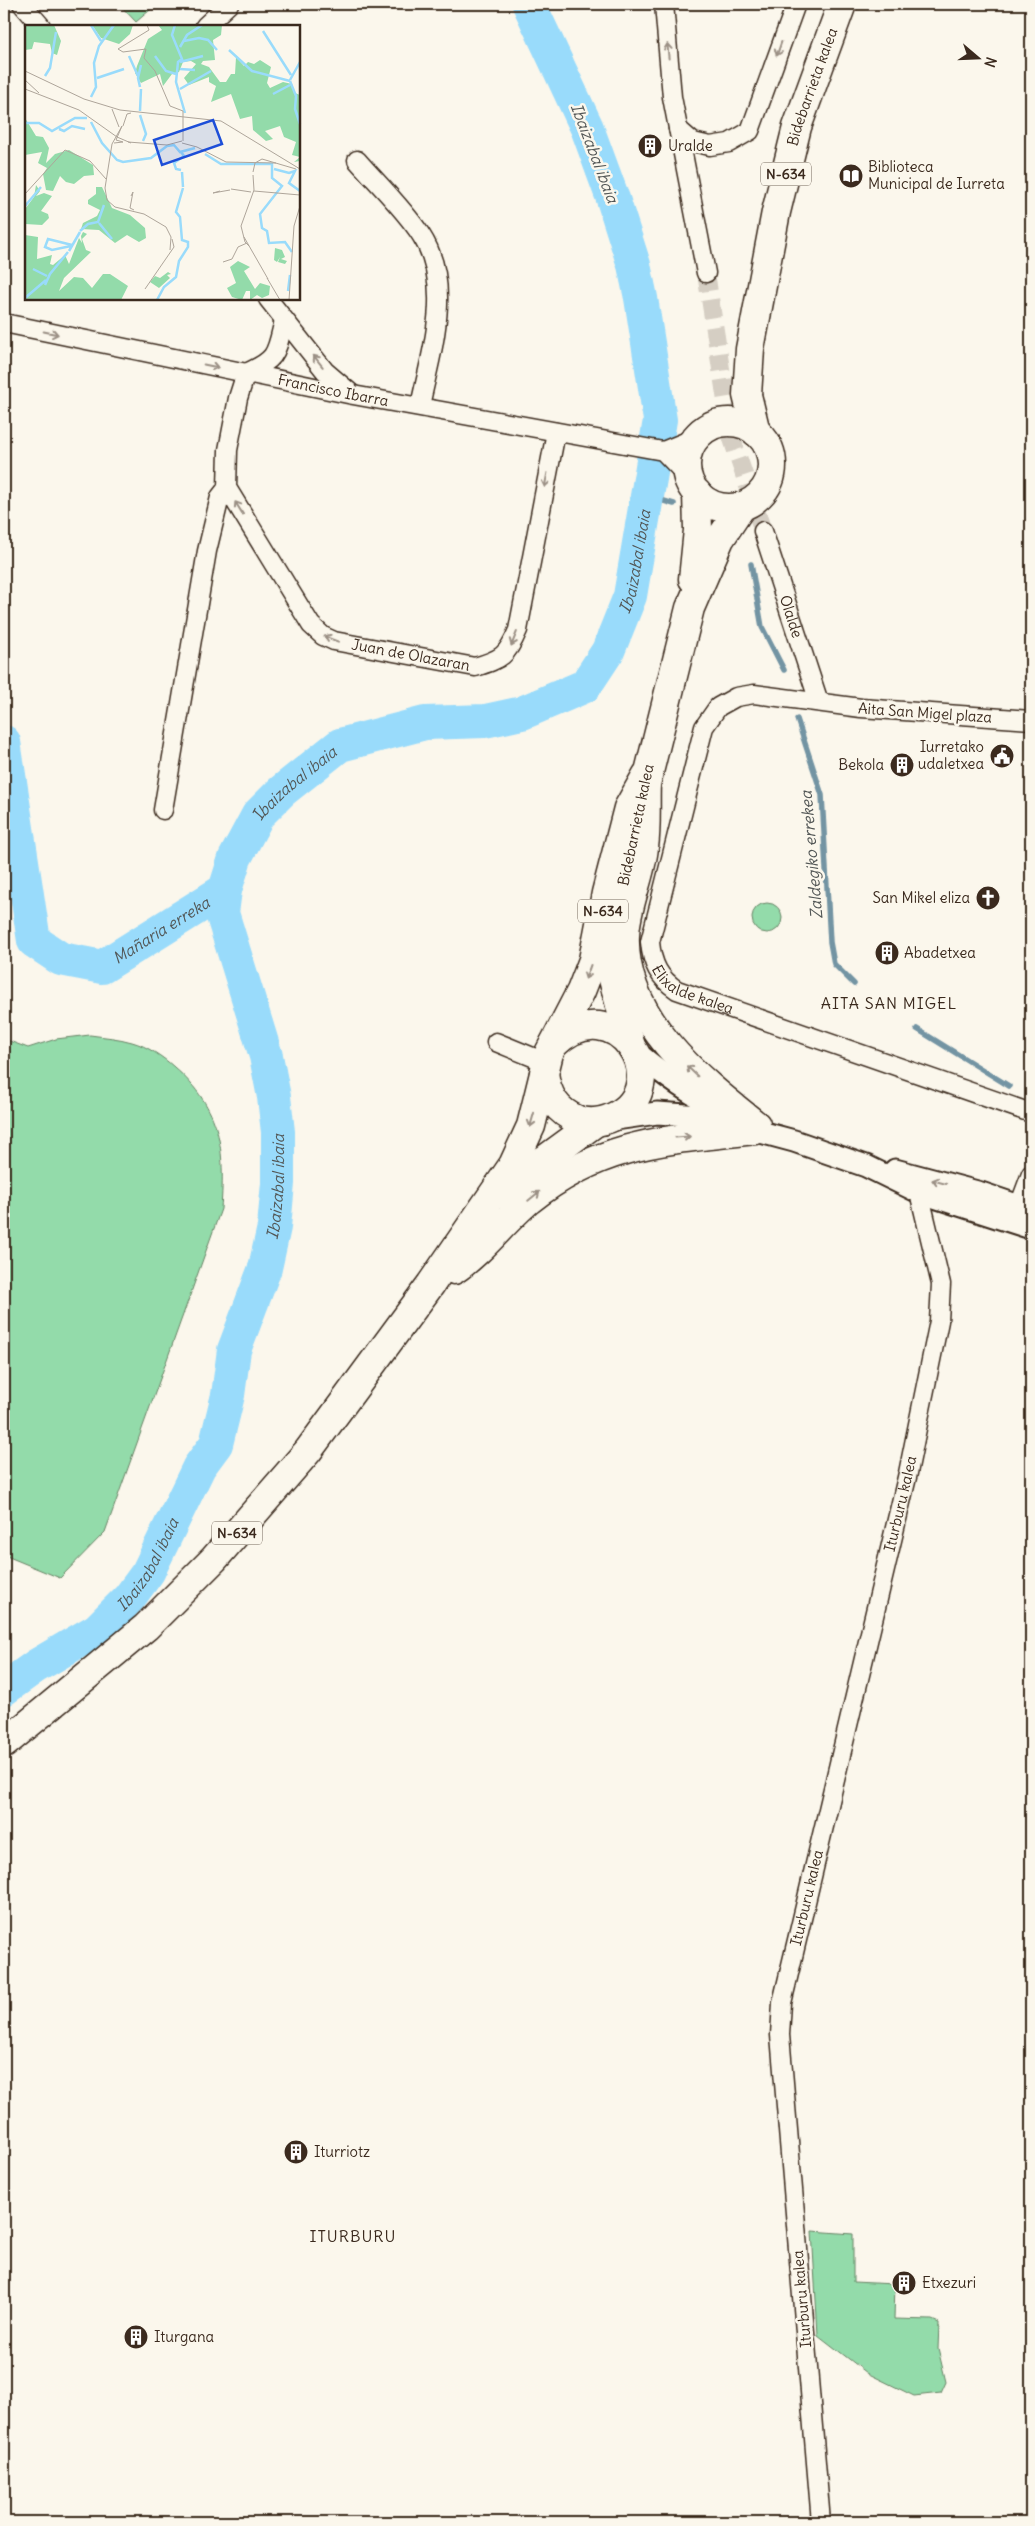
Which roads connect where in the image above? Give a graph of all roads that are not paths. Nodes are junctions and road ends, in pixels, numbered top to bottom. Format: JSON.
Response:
{"nodes":[{"id":1,"x":22,"y":4,"type":"edge"},
{"id":2,"x":229,"y":4,"type":"edge"},
{"id":3,"x":664,"y":4,"type":"edge"},
{"id":4,"x":796,"y":4,"type":"edge"},
{"id":5,"x":842,"y":4,"type":"edge"},
{"id":6,"x":40,"y":25,"type":"edge"},
{"id":7,"x":206,"y":25,"type":"edge"},
{"id":8,"x":678,"y":129,"type":"junction"},
{"id":9,"x":357,"y":160,"type":"dead end"},
{"id":10,"x":706,"y":273,"type":"tunnel mouth"},
{"id":11,"x":269,"y":300,"type":"edge"},
{"id":12,"x":284,"y":320,"type":"junction"},
{"id":13,"x":4,"y":323,"type":"edge"},
{"id":14,"x":750,"y":349,"type":"junction"},
{"id":15,"x":246,"y":373,"type":"junction"},
{"id":16,"x":353,"y":395,"type":"junction"},
{"id":17,"x":420,"y":406,"type":"junction"},
{"id":18,"x":706,"y":430,"type":"junction"},
{"id":19,"x":556,"y":432,"type":"junction"},
{"id":20,"x":756,"y":432,"type":"junction"},
{"id":21,"x":663,"y":451,"type":"junction"},
{"id":22,"x":692,"y":485,"type":"junction"},
{"id":23,"x":227,"y":488,"type":"junction"},
{"id":24,"x":742,"y":506,"type":"junction"},
{"id":25,"x":763,"y":531,"type":"tunnel mouth"},
{"id":26,"x":690,"y":608,"type":"junction"},
{"id":27,"x":819,"y":702,"type":"junction"},
{"id":28,"x":1031,"y":720,"type":"edge"},
{"id":29,"x":646,"y":776,"type":"junction"},
{"id":30,"x":163,"y":810,"type":"dead end"},
{"id":31,"x":496,"y":1042,"type":"dead end"},
{"id":32,"x":633,"y":1048,"type":"junction"},
{"id":33,"x":548,"y":1060,"type":"junction"},
{"id":34,"x":1031,"y":1113,"type":"edge"},
{"id":35,"x":601,"y":1121,"type":"junction"},
{"id":36,"x":755,"y":1128,"type":"junction"},
{"id":37,"x":866,"y":1166,"type":"junction"},
{"id":38,"x":892,"y":1169,"type":"junction"},
{"id":39,"x":1031,"y":1174,"type":"edge"},
{"id":40,"x":919,"y":1192,"type":"junction"},
{"id":41,"x":946,"y":1201,"type":"junction"},
{"id":42,"x":1027,"y":1211,"type":"edge"},
{"id":43,"x":1031,"y":1228,"type":"edge"},
{"id":44,"x":432,"y":1284,"type":"junction"},
{"id":45,"x":4,"y":1744,"type":"edge"},
{"id":46,"x":821,"y":2522,"type":"edge"}],
"edges":[{"from":1,"to":6,"type":"street"},
{"from":2,"to":7,"type":"street"},
{"from":8,"to":3,"type":"street","one_way":true},
{"from":4,"to":8,"type":"street","one_way":true},
{"from":5,"to":14,"type":"highway","name":"Bidebarrieta kalea","number":"N-634"},
{"from":8,"to":10,"type":"street"},
{"from":9,"to":17,"type":"street"},
{"from":11,"to":12,"type":"street"},
{"from":12,"to":15,"type":"street"},
{"from":16,"to":12,"type":"street","one_way":true},
{"from":13,"to":15,"type":"street","name":"Francisco Ibarra","one_way":true},
{"from":14,"to":18,"type":"highway","number":"N-634"},
{"from":14,"to":20,"type":"highway"},
{"from":15,"to":16,"type":"street","name":"Francisco Ibarra"},
{"from":15,"to":23,"type":"street"},
{"from":16,"to":17,"type":"street","name":"Francisco Ibarra"},
{"from":17,"to":19,"type":"street","name":"Francisco Ibarra"},
{"from":18,"to":20,"type":"highway"},
{"from":18,"to":21,"type":"street"},
{"from":18,"to":22,"type":"highway","number":"N-634"},
{"from":19,"to":21,"type":"street","name":"Francisco Ibarra"},
{"from":19,"to":23,"type":"street","name":"Juan de Olazaran","one_way":true},
{"from":20,"to":24,"type":"highway","number":"N-634"},
{"from":21,"to":22,"type":"street"},
{"from":22,"to":24,"type":"highway"},
{"from":22,"to":26,"type":"highway","number":"N-634"},
{"from":23,"to":30,"type":"street"},
{"from":24,"to":26,"type":"highway","number":"N-634"},
{"from":25,"to":27,"type":"street","name":"Olalde"},
{"from":26,"to":29,"type":"highway","name":"Bidebarrieta kalea","number":"N-634"},
{"from":27,"to":28,"type":"street","name":"Aita San Migel plaza"},
{"from":27,"to":34,"type":"street","name":"Elixalde kalea"},
{"from":29,"to":32,"type":"highway","name":"Bidebarrieta kalea","number":"N-634"},
{"from":29,"to":33,"type":"highway","number":"N-634","one_way":true},
{"from":36,"to":29,"type":"highway","one_way":true},
{"from":31,"to":33,"type":"street"},
{"from":32,"to":33,"type":"highway"},
{"from":32,"to":35,"type":"highway","number":"N-634"},
{"from":32,"to":36,"type":"street"},
{"from":33,"to":35,"type":"highway"},
{"from":33,"to":44,"type":"highway","number":"N-634","one_way":true},
{"from":35,"to":36,"type":"street"},
{"from":35,"to":44,"type":"highway","number":"N-634"},
{"from":36,"to":37,"type":"street"},
{"from":44,"to":36,"type":"highway","one_way":true},
{"from":37,"to":38,"type":"street"},
{"from":37,"to":40,"type":"street"},
{"from":38,"to":40,"type":"street"},
{"from":42,"to":38,"type":"street","one_way":true},
{"from":39,"to":42,"type":"street"},
{"from":40,"to":41,"type":"street"},
{"from":40,"to":46,"type":"street","name":"Iturburu kalea"},
{"from":41,"to":42,"type":"street"},
{"from":41,"to":43,"type":"street"},
{"from":44,"to":45,"type":"highway","number":"N-634"}]}
